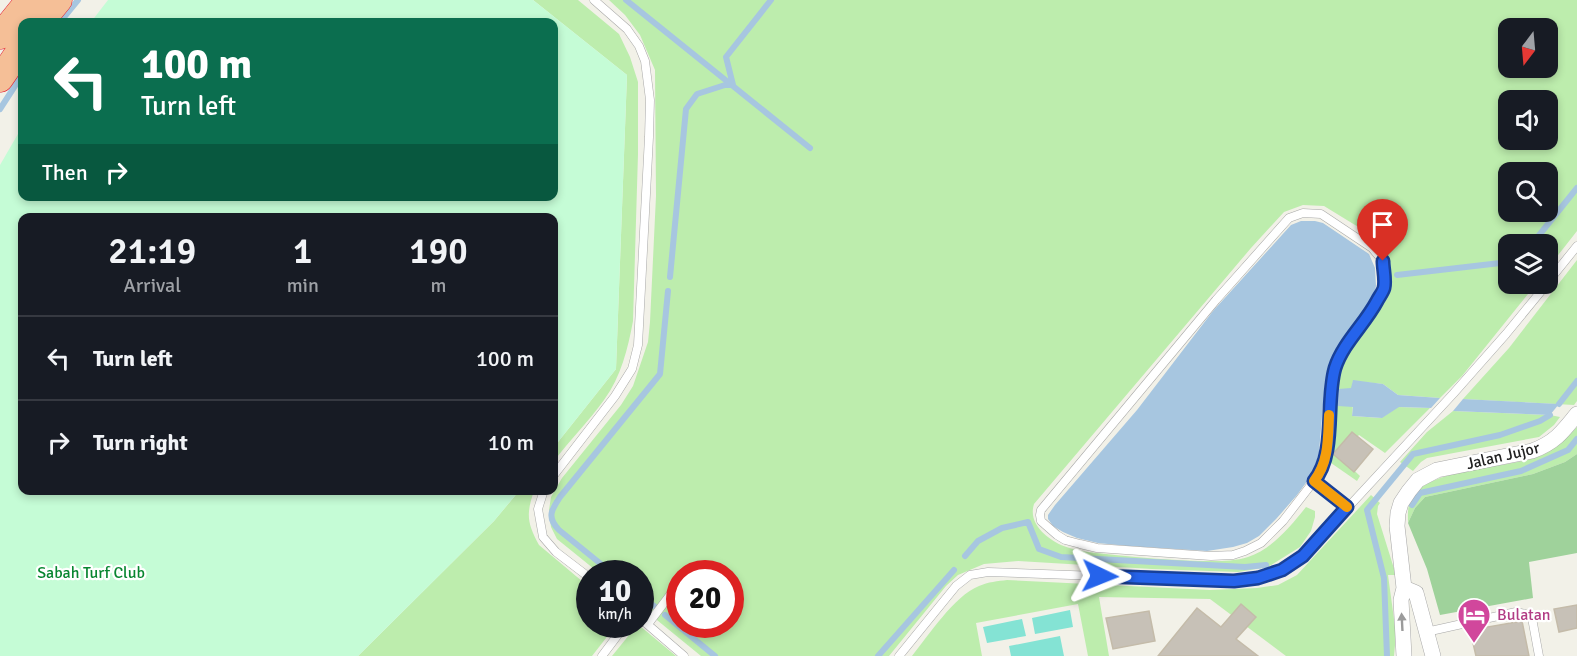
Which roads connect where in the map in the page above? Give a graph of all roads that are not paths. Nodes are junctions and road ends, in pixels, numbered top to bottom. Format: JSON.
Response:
{"nodes":[{"id":1,"x":29,"y":0,"type":"edge"},
{"id":2,"x":58,"y":0,"type":"edge"},
{"id":3,"x":594,"y":0,"type":"edge"},
{"id":4,"x":44,"y":18,"type":"edge"},
{"id":5,"x":0,"y":36,"type":"edge"},
{"id":6,"x":18,"y":53,"type":"edge"},
{"id":7,"x":0,"y":79,"type":"edge"},
{"id":8,"x":1577,"y":246,"type":"edge"},
{"id":9,"x":1558,"y":269,"type":"edge"},
{"id":10,"x":1538,"y":294,"type":"edge"},
{"id":11,"x":1574,"y":418,"type":"edge"},
{"id":12,"x":558,"y":469,"type":"edge"},
{"id":13,"x":1314,"y":481,"type":"junction"},
{"id":14,"x":542,"y":495,"type":"edge"},
{"id":15,"x":1347,"y":507,"type":"junction"},
{"id":16,"x":576,"y":567,"type":"edge"},
{"id":17,"x":1404,"y":588,"type":"junction"},
{"id":18,"x":666,"y":600,"type":"edge"},
{"id":19,"x":654,"y":616,"type":"edge"},
{"id":20,"x":654,"y":629,"type":"edge"},
{"id":21,"x":1426,"y":633,"type":"junction"},
{"id":22,"x":616,"y":638,"type":"edge"},
{"id":23,"x":602,"y":656,"type":"edge"},
{"id":24,"x":684,"y":656,"type":"edge"},
{"id":25,"x":899,"y":656,"type":"edge"},
{"id":26,"x":1404,"y":656,"type":"edge"},
{"id":27,"x":1433,"y":656,"type":"edge"},
{"id":28,"x":1539,"y":656,"type":"edge"}],
"edges":[{"from":1,"to":5,"type":"highway"},
{"from":2,"to":4,"type":"highway"},
{"from":3,"to":12,"type":"lane"},
{"from":6,"to":7,"type":"highway"},
{"from":8,"to":9,"type":"lane"},
{"from":10,"to":15,"type":"lane"},
{"from":11,"to":17,"type":"street","name":"Jalan Jujor"},
{"from":13,"to":13,"type":"lane"},
{"from":13,"to":15,"type":"lane"},
{"from":14,"to":16,"type":"lane"},
{"from":15,"to":25,"type":"lane"},
{"from":17,"to":21,"type":"street"},
{"from":26,"to":17,"type":"street","one_way":true},
{"from":18,"to":19,"type":"lane"},
{"from":20,"to":24,"type":"lane"},
{"from":21,"to":27,"type":"street"},
{"from":21,"to":28,"type":"lane"},
{"from":22,"to":23,"type":"lane"}]}
